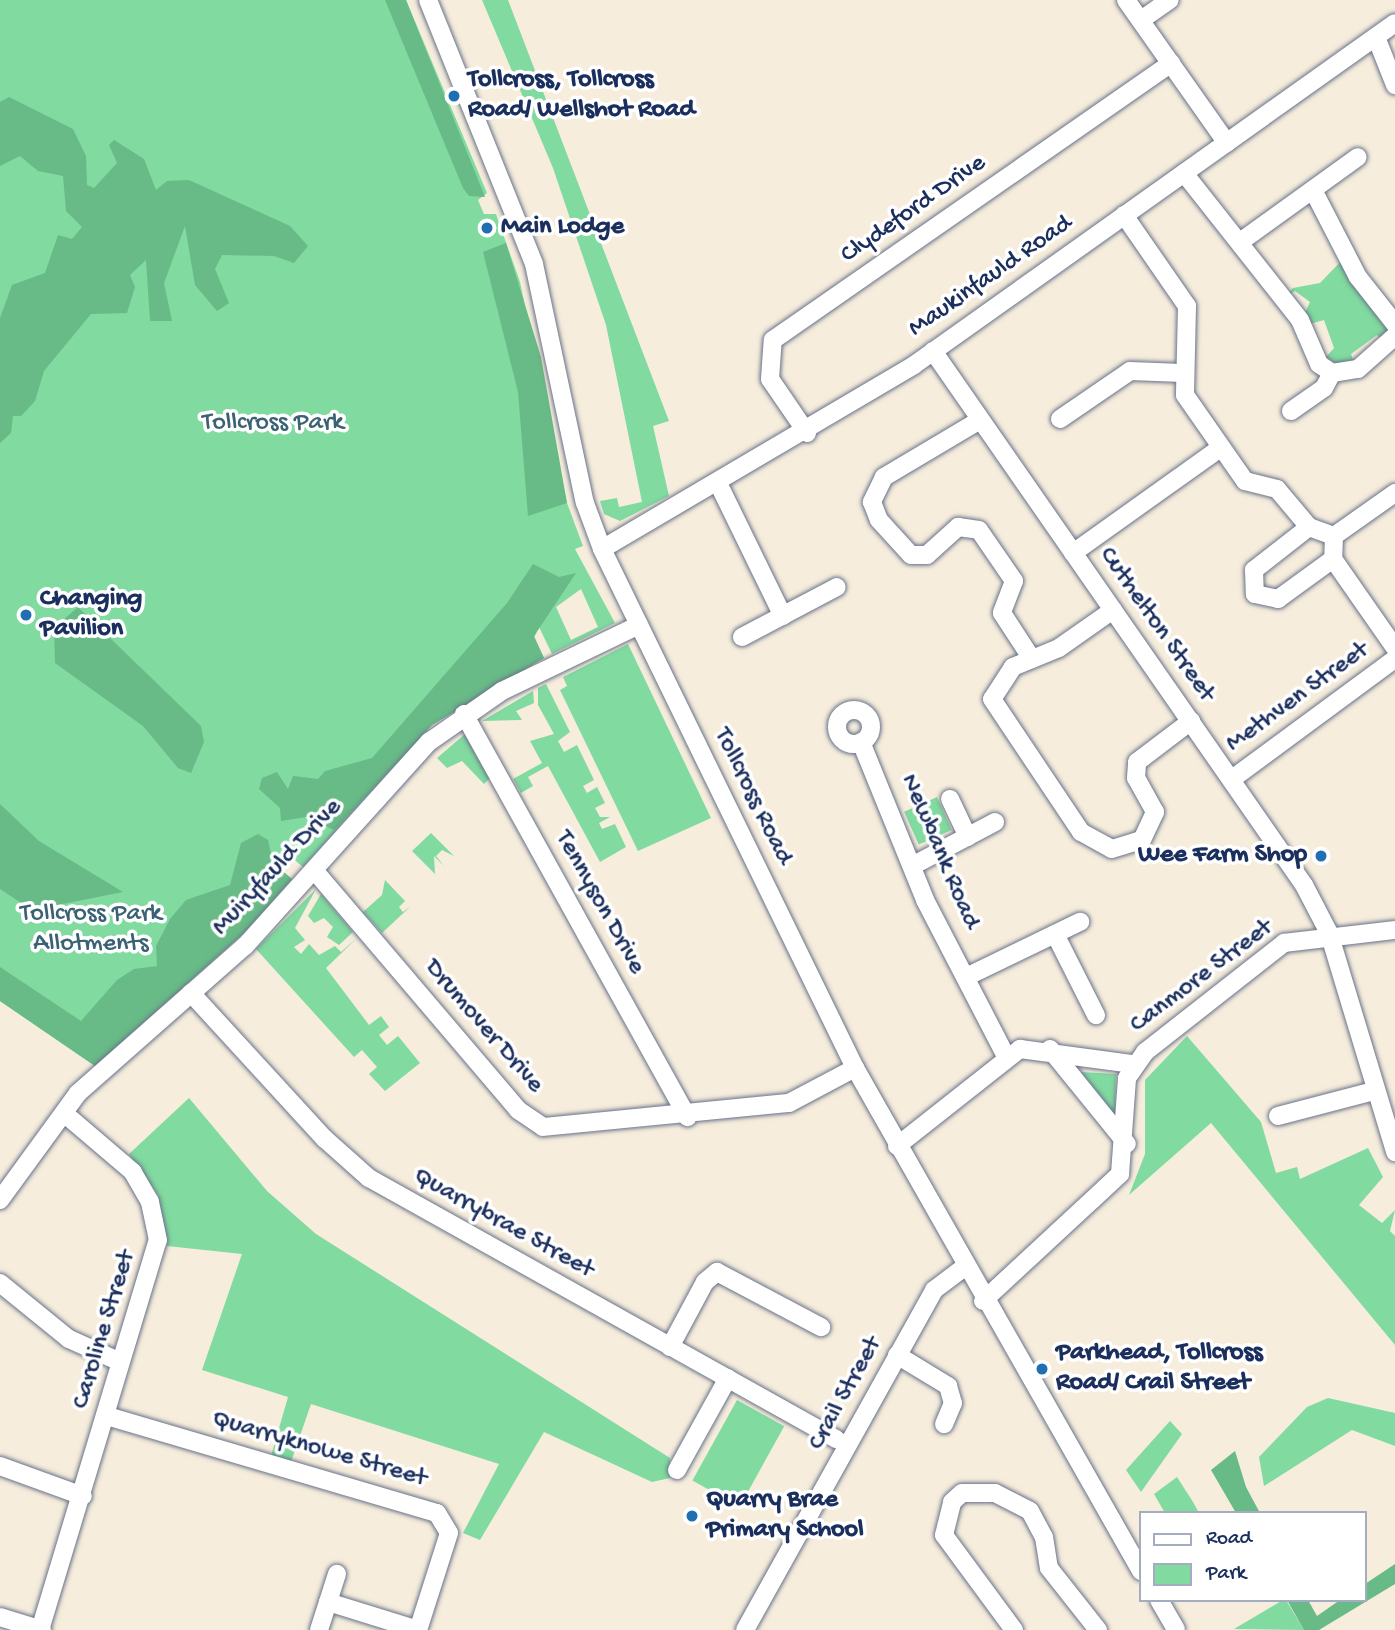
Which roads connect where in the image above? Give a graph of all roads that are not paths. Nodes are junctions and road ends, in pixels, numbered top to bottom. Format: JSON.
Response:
{"nodes":[{"id":1,"x":428,"y":0,"type":"edge"},
{"id":2,"x":1126,"y":0,"type":"edge"},
{"id":3,"x":1170,"y":0,"type":"edge"},
{"id":4,"x":1141,"y":20,"type":"junction"},
{"id":5,"x":1395,"y":23,"type":"edge"},
{"id":6,"x":1376,"y":37,"type":"junction"},
{"id":7,"x":1171,"y":63,"type":"junction"},
{"id":8,"x":1395,"y":85,"type":"edge"},
{"id":9,"x":1227,"y":143,"type":"junction"},
{"id":10,"x":1359,"y":157,"type":"dead end"},
{"id":11,"x":1184,"y":173,"type":"junction"},
{"id":12,"x":1313,"y":190,"type":"junction"},
{"id":13,"x":1124,"y":215,"type":"junction"},
{"id":14,"x":1240,"y":243,"type":"junction"},
{"id":15,"x":1395,"y":324,"type":"edge"},
{"id":16,"x":1395,"y":336,"type":"edge"},
{"id":17,"x":933,"y":351,"type":"junction"},
{"id":18,"x":1181,"y":373,"type":"junction"},
{"id":19,"x":1332,"y":373,"type":"junction"},
{"id":20,"x":1291,"y":411,"type":"dead end"},
{"id":21,"x":1060,"y":419,"type":"dead end"},
{"id":22,"x":980,"y":420,"type":"junction"},
{"id":23,"x":807,"y":433,"type":"junction"},
{"id":24,"x":1220,"y":447,"type":"junction"},
{"id":25,"x":718,"y":483,"type":"junction"},
{"id":26,"x":1395,"y":493,"type":"edge"},
{"id":27,"x":1309,"y":527,"type":"junction"},
{"id":28,"x":1334,"y":536,"type":"junction"},
{"id":29,"x":601,"y":549,"type":"junction"},
{"id":30,"x":1073,"y":553,"type":"junction"},
{"id":31,"x":1333,"y":559,"type":"junction"},
{"id":32,"x":837,"y":587,"type":"dead end"},
{"id":33,"x":1113,"y":610,"type":"junction"},
{"id":34,"x":783,"y":616,"type":"junction"},
{"id":35,"x":639,"y":625,"type":"junction"},
{"id":36,"x":742,"y":637,"type":"dead end"},
{"id":37,"x":1395,"y":648,"type":"edge"},
{"id":38,"x":1032,"y":659,"type":"junction"},
{"id":39,"x":1395,"y":659,"type":"edge"},
{"id":40,"x":464,"y":714,"type":"junction"},
{"id":41,"x":1191,"y":721,"type":"junction"},
{"id":42,"x":862,"y":742,"type":"dead end"},
{"id":43,"x":1232,"y":779,"type":"junction"},
{"id":44,"x":950,"y":799,"type":"dead end"},
{"id":45,"x":995,"y":822,"type":"dead end"},
{"id":46,"x":968,"y":836,"type":"junction"},
{"id":47,"x":912,"y":866,"type":"junction"},
{"id":48,"x":314,"y":870,"type":"junction"},
{"id":49,"x":1080,"y":922,"type":"dead end"},
{"id":50,"x":1395,"y":930,"type":"edge"},
{"id":51,"x":1329,"y":933,"type":"junction"},
{"id":52,"x":1055,"y":934,"type":"junction"},
{"id":53,"x":966,"y":977,"type":"junction"},
{"id":54,"x":191,"y":993,"type":"junction"},
{"id":55,"x":1096,"y":1015,"type":"dead end"},
{"id":56,"x":1050,"y":1049,"type":"junction"},
{"id":57,"x":1006,"y":1056,"type":"junction"},
{"id":58,"x":1133,"y":1064,"type":"junction"},
{"id":59,"x":855,"y":1068,"type":"junction"},
{"id":60,"x":1374,"y":1091,"type":"junction"},
{"id":61,"x":66,"y":1115,"type":"junction"},
{"id":62,"x":1278,"y":1116,"type":"dead end"},
{"id":63,"x":687,"y":1117,"type":"junction"},
{"id":64,"x":1127,"y":1144,"type":"junction"},
{"id":65,"x":897,"y":1146,"type":"junction"},
{"id":66,"x":1395,"y":1152,"type":"edge"},
{"id":67,"x":0,"y":1200,"type":"edge"},
{"id":68,"x":964,"y":1267,"type":"junction"},
{"id":69,"x":0,"y":1283,"type":"edge"},
{"id":70,"x":983,"y":1301,"type":"junction"},
{"id":71,"x":821,"y":1327,"type":"dead end"},
{"id":72,"x":670,"y":1346,"type":"junction"},
{"id":73,"x":897,"y":1355,"type":"junction"},
{"id":74,"x":118,"y":1361,"type":"junction"},
{"id":75,"x":728,"y":1378,"type":"junction"},
{"id":76,"x":107,"y":1416,"type":"junction"},
{"id":77,"x":944,"y":1424,"type":"dead end"},
{"id":78,"x":836,"y":1439,"type":"dead end"},
{"id":79,"x":0,"y":1466,"type":"edge"},
{"id":80,"x":677,"y":1470,"type":"dead end"},
{"id":81,"x":83,"y":1496,"type":"junction"},
{"id":82,"x":1140,"y":1569,"type":"edge"},
{"id":83,"x":337,"y":1574,"type":"dead end"},
{"id":84,"x":328,"y":1602,"type":"junction"},
{"id":85,"x":1160,"y":1602,"type":"edge"},
{"id":86,"x":0,"y":1617,"type":"edge"},
{"id":87,"x":41,"y":1630,"type":"edge"},
{"id":88,"x":319,"y":1630,"type":"edge"},
{"id":89,"x":418,"y":1630,"type":"edge"},
{"id":90,"x":745,"y":1630,"type":"edge"},
{"id":91,"x":1014,"y":1630,"type":"edge"},
{"id":92,"x":1098,"y":1630,"type":"edge"},
{"id":93,"x":1176,"y":1630,"type":"edge"}],
"edges":[{"from":1,"to":29,"type":"street","name":"Tollcross Road"},
{"from":2,"to":4,"type":"street"},
{"from":3,"to":4,"type":"street"},
{"from":4,"to":7,"type":"street"},
{"from":5,"to":6,"type":"street","name":"Maukinfauld Road"},
{"from":6,"to":8,"type":"street"},
{"from":6,"to":9,"type":"street","name":"Maukinfauld Road"},
{"from":7,"to":9,"type":"street"},
{"from":7,"to":23,"type":"street","name":"Clydeford Drive"},
{"from":9,"to":11,"type":"street","name":"Maukinfauld Road"},
{"from":10,"to":12,"type":"street"},
{"from":11,"to":13,"type":"street","name":"Maukinfauld Road"},
{"from":11,"to":14,"type":"street"},
{"from":12,"to":14,"type":"street"},
{"from":12,"to":15,"type":"street"},
{"from":13,"to":17,"type":"street","name":"Maukinfauld Road"},
{"from":13,"to":18,"type":"street"},
{"from":14,"to":19,"type":"street"},
{"from":16,"to":19,"type":"street"},
{"from":17,"to":22,"type":"street","name":"Cuthelton Street"},
{"from":17,"to":23,"type":"street","name":"Maukinfauld Road"},
{"from":18,"to":21,"type":"street"},
{"from":18,"to":24,"type":"street"},
{"from":19,"to":20,"type":"street"},
{"from":22,"to":30,"type":"street","name":"Cuthelton Street"},
{"from":22,"to":38,"type":"street"},
{"from":23,"to":25,"type":"street","name":"Maukinfauld Road"},
{"from":24,"to":27,"type":"street"},
{"from":24,"to":30,"type":"street"},
{"from":25,"to":29,"type":"street","name":"Maukinfauld Road"},
{"from":25,"to":34,"type":"street"},
{"from":26,"to":28,"type":"street"},
{"from":27,"to":28,"type":"street"},
{"from":27,"to":31,"type":"street"},
{"from":28,"to":31,"type":"street"},
{"from":29,"to":35,"type":"street","name":"Tollcross Road"},
{"from":30,"to":33,"type":"street","name":"Cuthelton Street"},
{"from":31,"to":37,"type":"street"},
{"from":32,"to":34,"type":"street"},
{"from":33,"to":38,"type":"street"},
{"from":33,"to":41,"type":"street","name":"Cuthelton Street"},
{"from":34,"to":36,"type":"street"},
{"from":35,"to":40,"type":"street","name":"Muiryfauld Drive"},
{"from":35,"to":59,"type":"street","name":"Tollcross Road"},
{"from":38,"to":41,"type":"street"},
{"from":39,"to":43,"type":"street","name":"Methven Street"},
{"from":40,"to":48,"type":"street","name":"Muiryfauld Drive"},
{"from":40,"to":63,"type":"street","name":"Tennyson Drive"},
{"from":41,"to":43,"type":"street","name":"Cuthelton Street"},
{"from":42,"to":47,"type":"street","name":"Newbank Road"},
{"from":43,"to":51,"type":"street","name":"Cuthelton Street"},
{"from":44,"to":46,"type":"street"},
{"from":45,"to":46,"type":"street"},
{"from":46,"to":47,"type":"street"},
{"from":47,"to":53,"type":"street","name":"Newbank Road"},
{"from":48,"to":54,"type":"street","name":"Muiryfauld Drive"},
{"from":48,"to":63,"type":"street","name":"Drumover Drive"},
{"from":49,"to":52,"type":"street"},
{"from":50,"to":51,"type":"street","name":"Canmore Street"},
{"from":51,"to":58,"type":"street","name":"Canmore Street"},
{"from":51,"to":60,"type":"street","name":"Cuthelton Street"},
{"from":52,"to":53,"type":"street"},
{"from":52,"to":55,"type":"street"},
{"from":53,"to":57,"type":"street","name":"Newbank Road"},
{"from":54,"to":61,"type":"street","name":"Muiryfauld Drive"},
{"from":54,"to":72,"type":"street","name":"Quarrybrae Street"},
{"from":56,"to":57,"type":"street"},
{"from":56,"to":58,"type":"street"},
{"from":56,"to":64,"type":"street"},
{"from":57,"to":65,"type":"street"},
{"from":58,"to":64,"type":"street","name":"Canmore Street"},
{"from":59,"to":63,"type":"street","name":"Drumover Drive"},
{"from":59,"to":65,"type":"street","name":"Tollcross Road"},
{"from":60,"to":62,"type":"street"},
{"from":60,"to":66,"type":"street","name":"Cuthelton Street"},
{"from":61,"to":67,"type":"street","name":"Muiryfauld Drive"},
{"from":61,"to":74,"type":"street","name":"Caroline Street"},
{"from":64,"to":70,"type":"street","name":"Canmore Street"},
{"from":65,"to":68,"type":"street","name":"Tollcross Road"},
{"from":68,"to":70,"type":"street","name":"Tollcross Road"},
{"from":68,"to":73,"type":"street","name":"Crail Street"},
{"from":69,"to":74,"type":"street"},
{"from":70,"to":82,"type":"street","name":"Tollcross Road"},
{"from":71,"to":72,"type":"street"},
{"from":72,"to":75,"type":"street","name":"Quarrybrae Street"},
{"from":73,"to":77,"type":"street"},
{"from":73,"to":90,"type":"street","name":"Crail Street"},
{"from":74,"to":76,"type":"street","name":"Caroline Street"},
{"from":75,"to":78,"type":"street","name":"Quarrybrae Street"},
{"from":75,"to":80,"type":"street"},
{"from":76,"to":81,"type":"street","name":"Caroline Street"},
{"from":76,"to":89,"type":"street","name":"Quarryknowe Street"},
{"from":79,"to":81,"type":"street"},
{"from":81,"to":87,"type":"street","name":"Caroline Street"},
{"from":83,"to":84,"type":"street"},
{"from":84,"to":88,"type":"street"},
{"from":84,"to":89,"type":"street"},
{"from":85,"to":93,"type":"street"},
{"from":86,"to":87,"type":"street"},
{"from":91,"to":92,"type":"street"}]}
